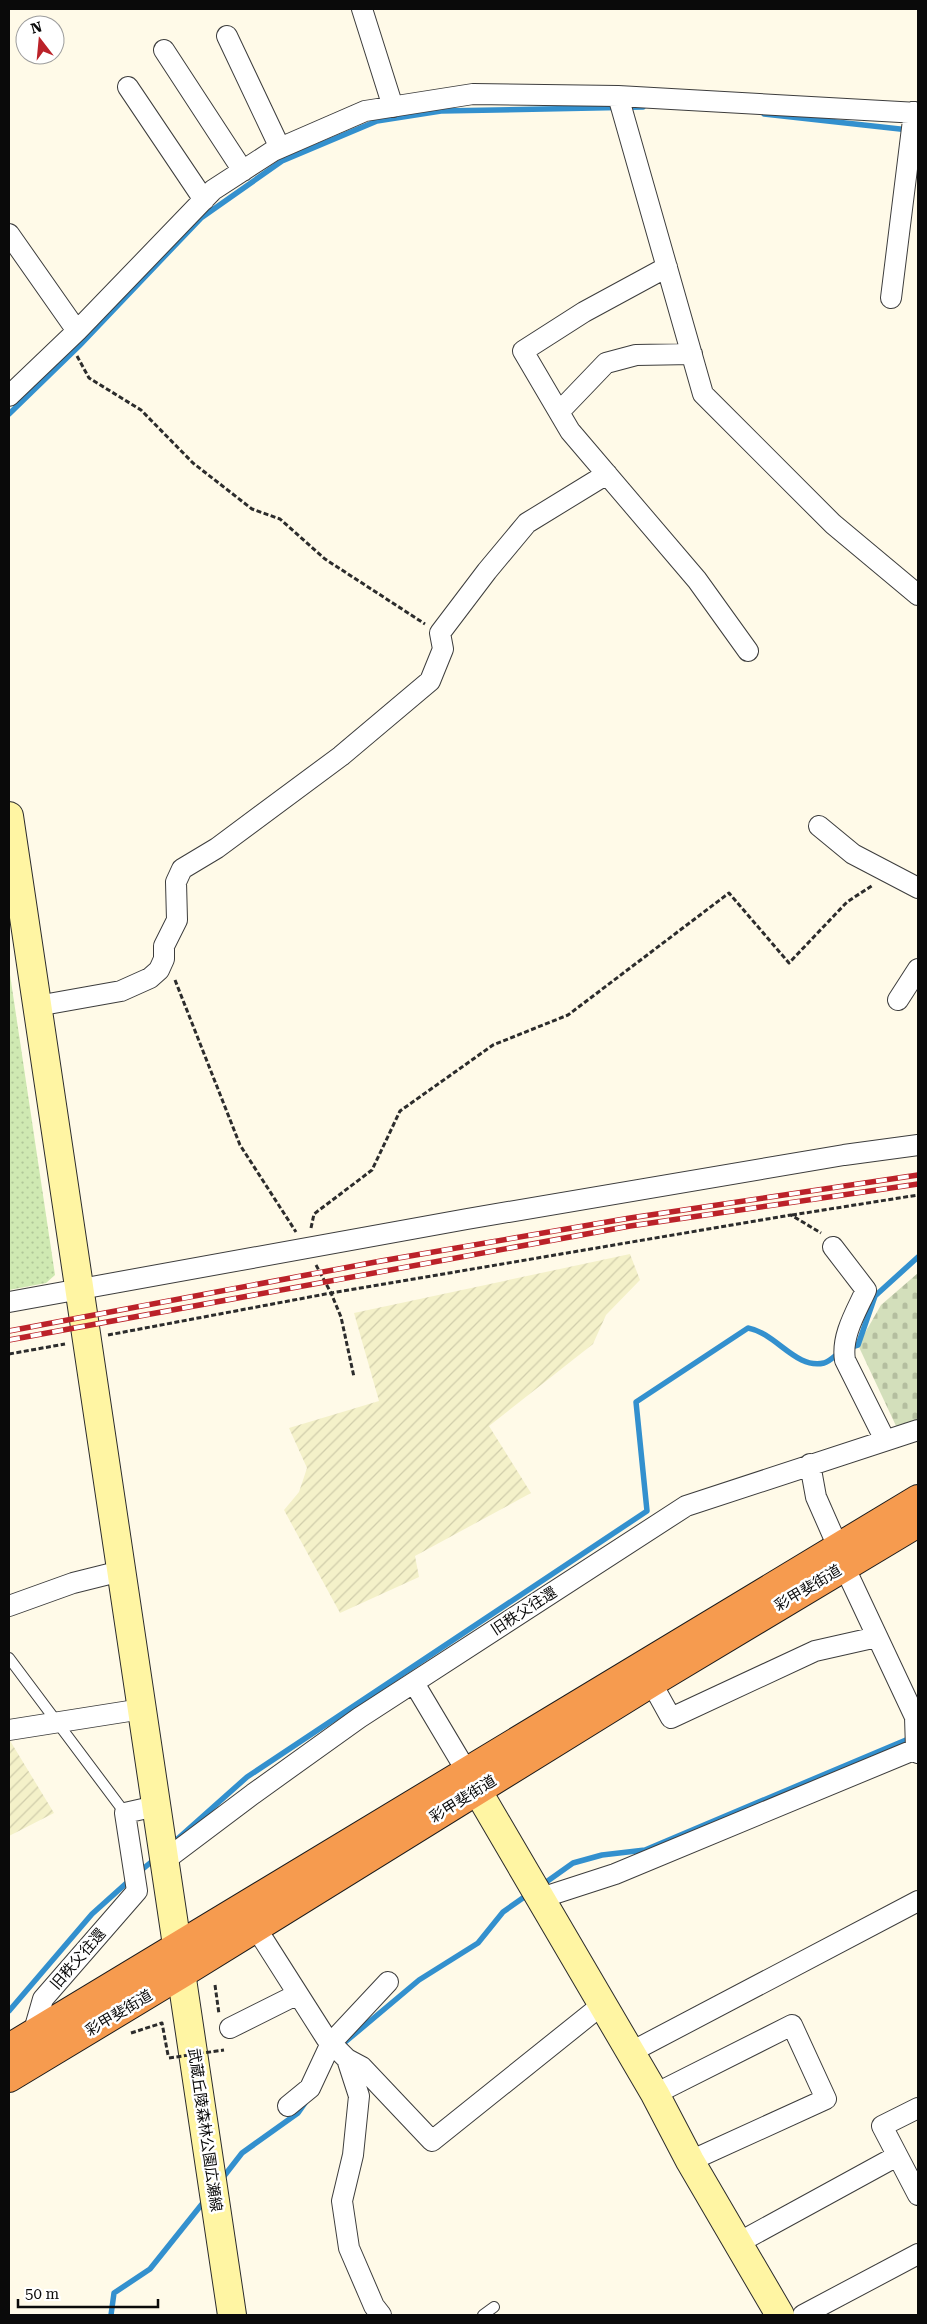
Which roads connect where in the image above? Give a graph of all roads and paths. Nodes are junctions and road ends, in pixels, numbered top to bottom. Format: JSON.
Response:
{"nodes":[{"id":1,"x":362,"y":9,"type":"edge"},
{"id":2,"x":227,"y":36,"type":"dead end"},
{"id":3,"x":164,"y":50,"type":"dead end"},
{"id":4,"x":128,"y":87,"type":"dead end"},
{"id":5,"x":619,"y":97,"type":"junction"},
{"id":6,"x":392,"y":107,"type":"junction"},
{"id":7,"x":915,"y":114,"type":"edge"},
{"id":8,"x":280,"y":148,"type":"junction"},
{"id":9,"x":243,"y":170,"type":"junction"},
{"id":10,"x":204,"y":200,"type":"junction"},
{"id":11,"x":9,"y":234,"type":"edge"},
{"id":12,"x":667,"y":267,"type":"junction"},
{"id":13,"x":891,"y":298,"type":"dead end"},
{"id":14,"x":73,"y":336,"type":"junction"},
{"id":15,"x":692,"y":354,"type":"junction"},
{"id":16,"x":9,"y":396,"type":"edge"},
{"id":17,"x":559,"y":412,"type":"junction"},
{"id":18,"x":607,"y":474,"type":"junction"},
{"id":19,"x":918,"y":595,"type":"edge"},
{"id":20,"x":440,"y":633,"type":"junction"},
{"id":21,"x":748,"y":651,"type":"dead end"},
{"id":22,"x":9,"y":816,"type":"edge"},
{"id":23,"x":819,"y":826,"type":"dead end"},
{"id":24,"x":890,"y":873,"type":"junction"},
{"id":25,"x":918,"y":888,"type":"edge"},
{"id":26,"x":918,"y":969,"type":"edge"},
{"id":27,"x":159,"y":970,"type":"junction"},
{"id":28,"x":898,"y":1000,"type":"dead end"},
{"id":29,"x":37,"y":1006,"type":"junction"},
{"id":30,"x":918,"y":1145,"type":"edge"},
{"id":31,"x":918,"y":1195,"type":"edge"},
{"id":32,"x":791,"y":1215,"type":"junction"},
{"id":33,"x":833,"y":1246,"type":"joint"},
{"id":34,"x":308,"y":1248,"type":"junction"},
{"id":35,"x":79,"y":1290,"type":"junction"},
{"id":36,"x":331,"y":1293,"type":"junction"},
{"id":37,"x":9,"y":1302,"type":"edge"},
{"id":38,"x":87,"y":1339,"type":"junction"},
{"id":39,"x":9,"y":1354,"type":"edge"},
{"id":40,"x":354,"y":1377,"type":"dead end"},
{"id":41,"x":918,"y":1430,"type":"edge"},
{"id":42,"x":885,"y":1440,"type":"junction"},
{"id":43,"x":810,"y":1464,"type":"junction"},
{"id":44,"x":918,"y":1499,"type":"edge"},
{"id":45,"x":918,"y":1523,"type":"edge"},
{"id":46,"x":841,"y":1557,"type":"junction"},
{"id":47,"x":121,"y":1571,"type":"junction"},
{"id":48,"x":9,"y":1606,"type":"edge"},
{"id":49,"x":877,"y":1638,"type":"junction"},
{"id":50,"x":9,"y":1658,"type":"edge"},
{"id":51,"x":647,"y":1674,"type":"junction"},
{"id":52,"x":414,"y":1683,"type":"junction"},
{"id":53,"x":142,"y":1710,"type":"junction"},
{"id":54,"x":58,"y":1723,"type":"junction"},
{"id":55,"x":9,"y":1730,"type":"edge"},
{"id":56,"x":917,"y":1751,"type":"edge"},
{"id":57,"x":472,"y":1781,"type":"junction"},
{"id":58,"x":156,"y":1806,"type":"junction"},
{"id":59,"x":125,"y":1813,"type":"junction"},
{"id":60,"x":163,"y":1849,"type":"junction"},
{"id":61,"x":541,"y":1898,"type":"junction"},
{"id":62,"x":918,"y":1901,"type":"edge"},
{"id":63,"x":249,"y":1917,"type":"junction"},
{"id":64,"x":178,"y":1944,"type":"junction"},
{"id":65,"x":183,"y":1974,"type":"junction"},
{"id":66,"x":388,"y":1982,"type":"dead end"},
{"id":67,"x":298,"y":1994,"type":"junction"},
{"id":68,"x":603,"y":2004,"type":"junction"},
{"id":69,"x":230,"y":2028,"type":"dead end"},
{"id":70,"x":33,"y":2034,"type":"junction"},
{"id":71,"x":128,"y":2034,"type":"dead end"},
{"id":72,"x":331,"y":2043,"type":"junction"},
{"id":73,"x":9,"y":2048,"type":"edge"},
{"id":74,"x":224,"y":2050,"type":"dead end"},
{"id":75,"x":631,"y":2052,"type":"junction"},
{"id":76,"x":347,"y":2059,"type":"junction"},
{"id":77,"x":9,"y":2078,"type":"edge"},
{"id":78,"x":655,"y":2094,"type":"junction"},
{"id":79,"x":288,"y":2106,"type":"dead end"},
{"id":80,"x":918,"y":2108,"type":"edge"},
{"id":81,"x":897,"y":2156,"type":"junction"},
{"id":82,"x":690,"y":2161,"type":"junction"},
{"id":83,"x":918,"y":2195,"type":"edge"},
{"id":84,"x":738,"y":2242,"type":"junction"},
{"id":85,"x":918,"y":2254,"type":"edge"},
{"id":86,"x":494,"y":2307,"type":"dead end"},
{"id":87,"x":232,"y":2315,"type":"edge"},
{"id":88,"x":381,"y":2315,"type":"edge"},
{"id":89,"x":483,"y":2315,"type":"edge"},
{"id":90,"x":780,"y":2315,"type":"edge"},
{"id":91,"x":803,"y":2315,"type":"edge"}],
"edges":[{"from":1,"to":6,"type":"street"},
{"from":2,"to":8,"type":"street"},
{"from":3,"to":9,"type":"street"},
{"from":4,"to":10,"type":"street"},
{"from":5,"to":6,"type":"street"},
{"from":5,"to":7,"type":"street"},
{"from":5,"to":12,"type":"street"},
{"from":6,"to":8,"type":"street"},
{"from":7,"to":13,"type":"street"},
{"from":8,"to":9,"type":"street"},
{"from":9,"to":10,"type":"street"},
{"from":10,"to":14,"type":"street"},
{"from":11,"to":14,"type":"street"},
{"from":12,"to":15,"type":"street"},
{"from":12,"to":17,"type":"street"},
{"from":14,"to":16,"type":"street"},
{"from":14,"to":20,"type":"path"},
{"from":15,"to":17,"type":"street"},
{"from":15,"to":19,"type":"street"},
{"from":17,"to":18,"type":"street"},
{"from":18,"to":20,"type":"street"},
{"from":18,"to":21,"type":"street"},
{"from":20,"to":27,"type":"street"},
{"from":22,"to":29,"type":"street","name":"武蔵丘陵森林公園広瀬線"},
{"from":23,"to":24,"type":"street"},
{"from":24,"to":25,"type":"street"},
{"from":24,"to":34,"type":"path"},
{"from":26,"to":28,"type":"street"},
{"from":27,"to":29,"type":"street"},
{"from":27,"to":34,"type":"path"},
{"from":29,"to":35,"type":"street","name":"武蔵丘陵森林公園広瀬線"},
{"from":30,"to":34,"type":"street"},
{"from":31,"to":32,"type":"path"},
{"from":32,"to":33,"type":"path"},
{"from":32,"to":36,"type":"path"},
{"from":33,"to":42,"type":"street"},
{"from":34,"to":35,"type":"street"},
{"from":34,"to":36,"type":"path"},
{"from":35,"to":37,"type":"street"},
{"from":35,"to":38,"type":"street","name":"武蔵丘陵森林公園広瀬線"},
{"from":36,"to":38,"type":"path"},
{"from":36,"to":40,"type":"path"},
{"from":38,"to":39,"type":"path"},
{"from":38,"to":47,"type":"street","name":"武蔵丘陵森林公園広瀬線"},
{"from":41,"to":42,"type":"street","name":"旧秩父往還"},
{"from":42,"to":43,"type":"street","name":"旧秩父往還"},
{"from":43,"to":46,"type":"street"},
{"from":43,"to":52,"type":"street","name":"旧秩父往還"},
{"from":44,"to":46,"type":"highway","name":"彩甲斐街道"},
{"from":45,"to":46,"type":"highway","name":"彩甲斐街道"},
{"from":46,"to":49,"type":"street"},
{"from":46,"to":51,"type":"highway","name":"彩甲斐街道"},
{"from":47,"to":48,"type":"street"},
{"from":47,"to":53,"type":"street","name":"武蔵丘陵森林公園広瀬線"},
{"from":49,"to":51,"type":"street"},
{"from":49,"to":56,"type":"street"},
{"from":50,"to":54,"type":"lane"},
{"from":51,"to":57,"type":"highway","name":"彩甲斐街道"},
{"from":52,"to":57,"type":"street"},
{"from":52,"to":60,"type":"street","name":"旧秩父往還"},
{"from":53,"to":54,"type":"street"},
{"from":53,"to":58,"type":"street","name":"武蔵丘陵森林公園広瀬線"},
{"from":54,"to":55,"type":"street"},
{"from":54,"to":59,"type":"lane"},
{"from":56,"to":61,"type":"street"},
{"from":57,"to":61,"type":"street"},
{"from":57,"to":63,"type":"highway","name":"彩甲斐街道"},
{"from":58,"to":59,"type":"street"},
{"from":58,"to":60,"type":"street","name":"武蔵丘陵森林公園広瀬線"},
{"from":59,"to":70,"type":"street","name":"旧秩父往還"},
{"from":60,"to":64,"type":"street","name":"武蔵丘陵森林公園広瀬線"},
{"from":61,"to":68,"type":"street"},
{"from":62,"to":75,"type":"street"},
{"from":63,"to":64,"type":"highway","name":"彩甲斐街道"},
{"from":63,"to":65,"type":"highway","name":"彩甲斐街道"},
{"from":63,"to":67,"type":"street"},
{"from":64,"to":65,"type":"street","name":"武蔵丘陵森林公園広瀬線"},
{"from":64,"to":70,"type":"highway","name":"彩甲斐街道"},
{"from":65,"to":77,"type":"highway","name":"彩甲斐街道"},
{"from":65,"to":87,"type":"street","name":"武蔵丘陵森林公園広瀬線"},
{"from":66,"to":72,"type":"street"},
{"from":67,"to":69,"type":"street"},
{"from":67,"to":72,"type":"street"},
{"from":68,"to":75,"type":"street"},
{"from":68,"to":76,"type":"street"},
{"from":70,"to":73,"type":"highway","name":"彩甲斐街道"},
{"from":71,"to":74,"type":"path","bridge":true},
{"from":72,"to":76,"type":"street"},
{"from":72,"to":79,"type":"street"},
{"from":75,"to":78,"type":"street"},
{"from":76,"to":88,"type":"street"},
{"from":78,"to":82,"type":"street"},
{"from":78,"to":82,"type":"street"},
{"from":80,"to":81,"type":"street"},
{"from":81,"to":83,"type":"street"},
{"from":81,"to":84,"type":"street"},
{"from":82,"to":84,"type":"street"},
{"from":84,"to":90,"type":"street"},
{"from":85,"to":91,"type":"street"},
{"from":86,"to":89,"type":"lane"}]}
